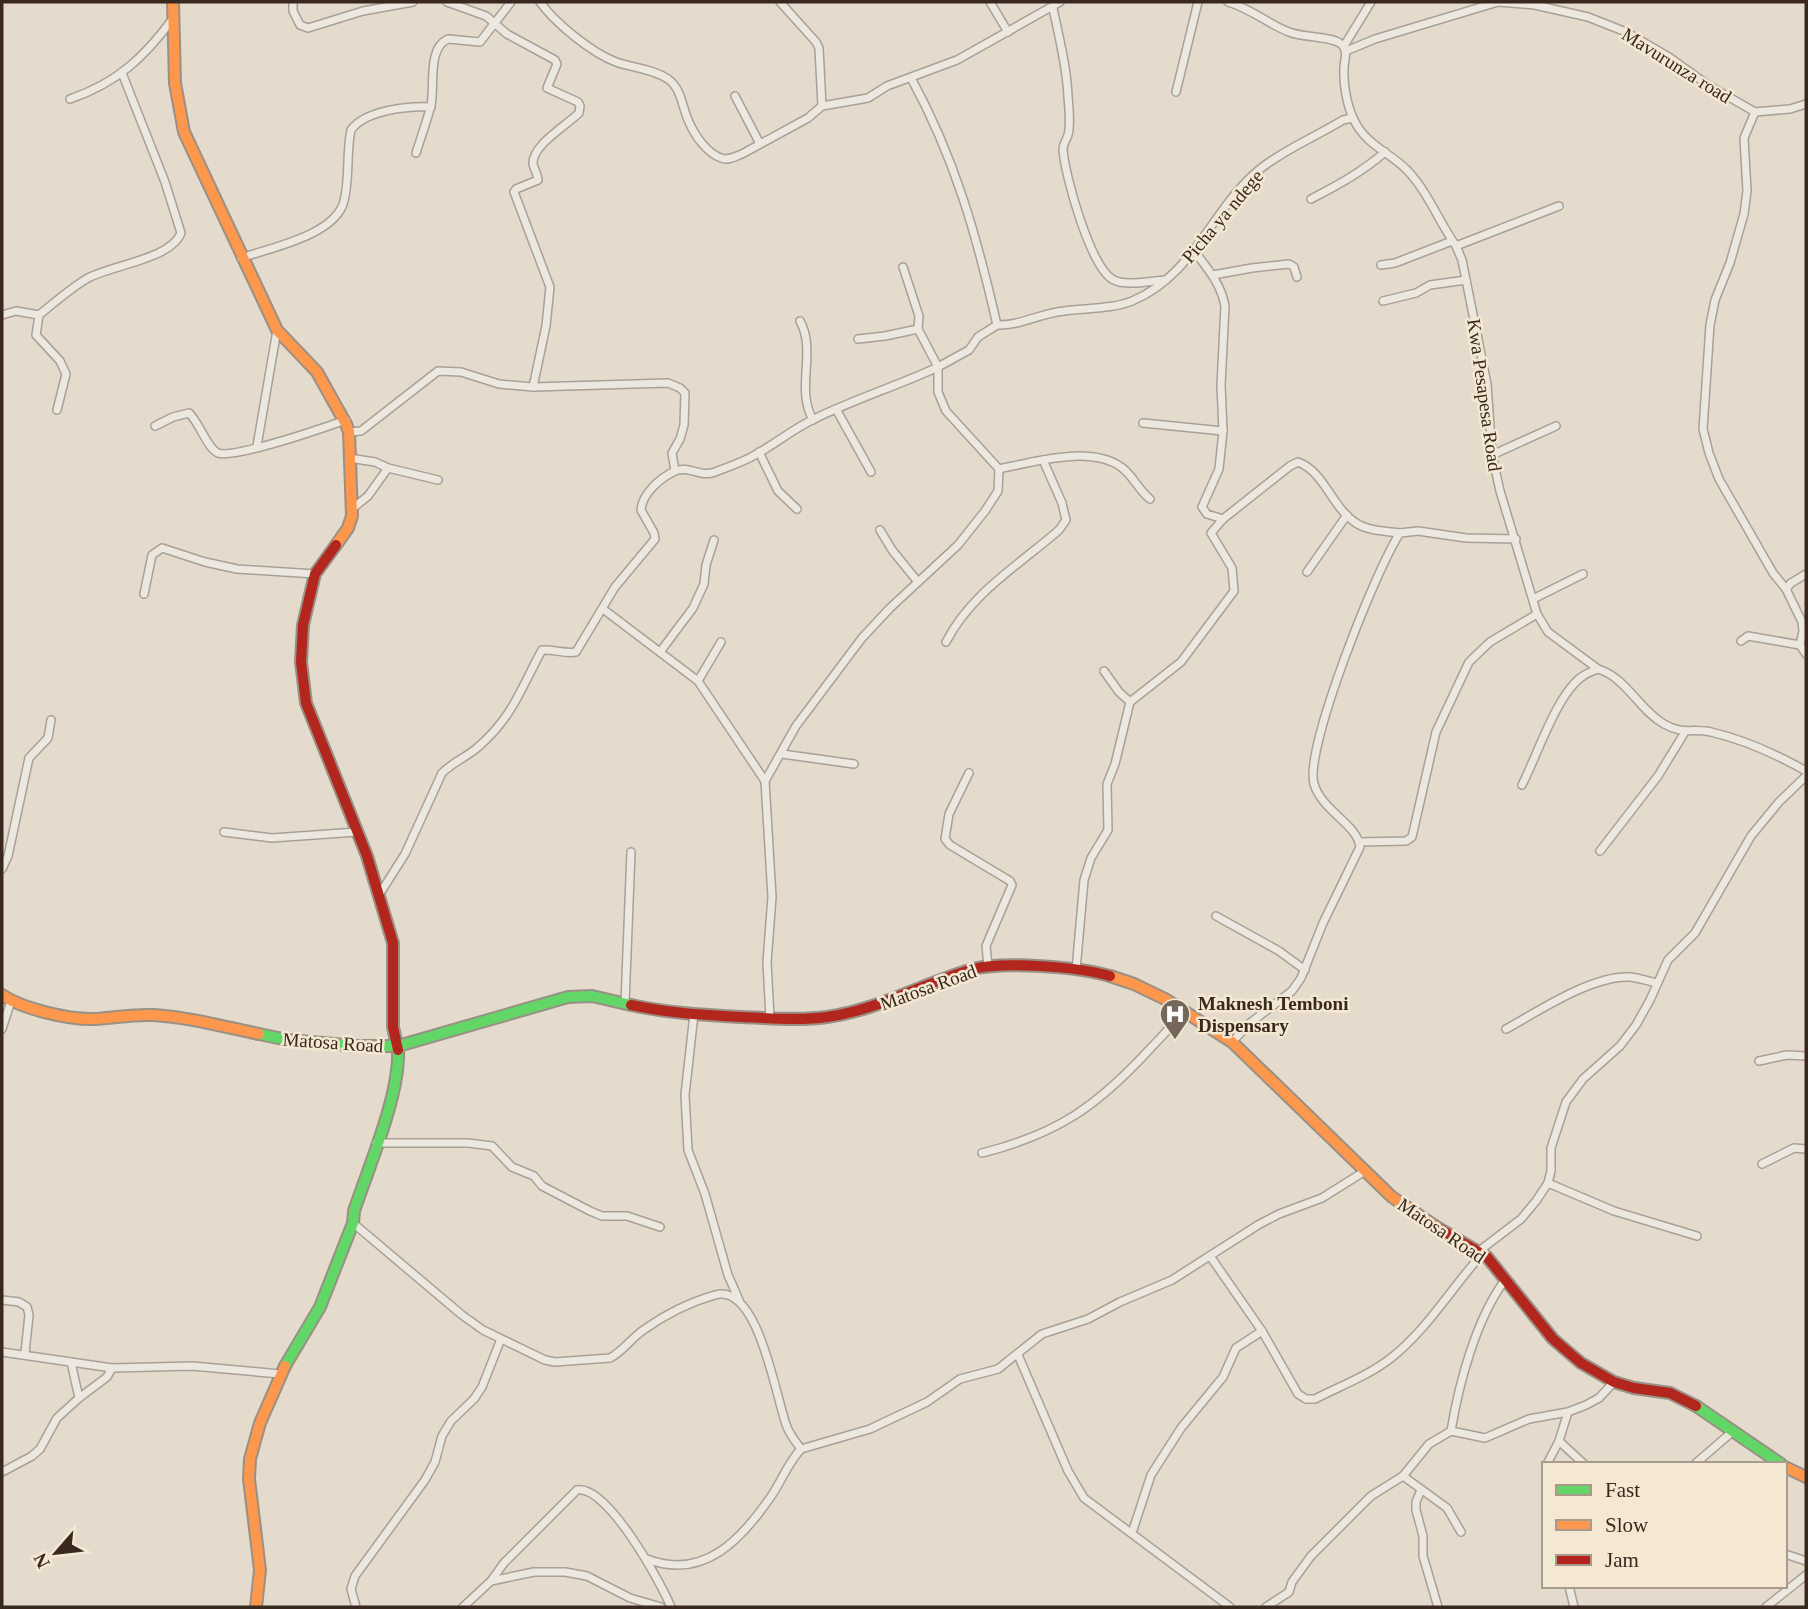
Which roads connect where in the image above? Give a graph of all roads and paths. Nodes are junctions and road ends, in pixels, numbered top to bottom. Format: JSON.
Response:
{"nodes":[{"id":1,"x":173,"y":2,"type":"edge"},
{"id":2,"x":293,"y":2,"type":"edge"},
{"id":3,"x":413,"y":2,"type":"edge"},
{"id":4,"x":447,"y":2,"type":"edge"},
{"id":5,"x":511,"y":2,"type":"edge"},
{"id":6,"x":540,"y":2,"type":"edge"},
{"id":7,"x":780,"y":2,"type":"edge"},
{"id":8,"x":990,"y":2,"type":"edge"},
{"id":9,"x":1060,"y":2,"type":"edge"},
{"id":10,"x":1198,"y":2,"type":"edge"},
{"id":11,"x":1228,"y":2,"type":"edge"},
{"id":12,"x":1371,"y":2,"type":"edge"},
{"id":13,"x":1053,"y":8,"type":"junction"},
{"id":14,"x":174,"y":16,"type":"junction"},
{"id":15,"x":493,"y":23,"type":"junction"},
{"id":16,"x":1009,"y":32,"type":"junction"},
{"id":17,"x":1345,"y":48,"type":"junction"},
{"id":18,"x":122,"y":73,"type":"junction"},
{"id":19,"x":911,"y":78,"type":"junction"},
{"id":20,"x":1176,"y":92,"type":"dead end"},
{"id":21,"x":735,"y":96,"type":"dead end"},
{"id":22,"x":69,"y":99,"type":"dead end"},
{"id":23,"x":1806,"y":104,"type":"edge"},
{"id":24,"x":822,"y":106,"type":"junction"},
{"id":25,"x":430,"y":107,"type":"junction"},
{"id":26,"x":1755,"y":112,"type":"junction"},
{"id":27,"x":1353,"y":118,"type":"junction"},
{"id":28,"x":760,"y":142,"type":"junction"},
{"id":29,"x":1385,"y":152,"type":"junction"},
{"id":30,"x":416,"y":153,"type":"dead end"},
{"id":31,"x":1311,"y":199,"type":"dead end"},
{"id":32,"x":1559,"y":206,"type":"dead end"},
{"id":33,"x":1454,"y":244,"type":"junction"},
{"id":34,"x":1195,"y":252,"type":"junction"},
{"id":35,"x":242,"y":258,"type":"junction"},
{"id":36,"x":1381,"y":265,"type":"dead end"},
{"id":37,"x":903,"y":267,"type":"dead end"},
{"id":38,"x":1213,"y":275,"type":"junction"},
{"id":39,"x":1297,"y":277,"type":"dead end"},
{"id":40,"x":1167,"y":280,"type":"junction"},
{"id":41,"x":1466,"y":280,"type":"junction"},
{"id":42,"x":1382,"y":301,"type":"dead end"},
{"id":43,"x":2,"y":315,"type":"edge"},
{"id":44,"x":40,"y":315,"type":"junction"},
{"id":45,"x":800,"y":321,"type":"dead end"},
{"id":46,"x":997,"y":325,"type":"junction"},
{"id":47,"x":918,"y":329,"type":"junction"},
{"id":48,"x":277,"y":330,"type":"junction"},
{"id":49,"x":858,"y":339,"type":"dead end"},
{"id":50,"x":938,"y":367,"type":"junction"},
{"id":51,"x":533,"y":387,"type":"junction"},
{"id":52,"x":836,"y":409,"type":"junction"},
{"id":53,"x":57,"y":410,"type":"dead end"},
{"id":54,"x":346,"y":420,"type":"junction"},
{"id":55,"x":813,"y":420,"type":"junction"},
{"id":56,"x":1143,"y":423,"type":"dead end"},
{"id":57,"x":155,"y":426,"type":"dead end"},
{"id":58,"x":1556,"y":426,"type":"dead end"},
{"id":59,"x":1223,"y":431,"type":"junction"},
{"id":60,"x":349,"y":432,"type":"junction"},
{"id":61,"x":257,"y":446,"type":"junction"},
{"id":62,"x":759,"y":452,"type":"junction"},
{"id":63,"x":1492,"y":455,"type":"junction"},
{"id":64,"x":349,"y":458,"type":"junction"},
{"id":65,"x":1043,"y":460,"type":"junction"},
{"id":66,"x":388,"y":468,"type":"junction"},
{"id":67,"x":999,"y":469,"type":"junction"},
{"id":68,"x":675,"y":471,"type":"junction"},
{"id":69,"x":871,"y":472,"type":"dead end"},
{"id":70,"x":438,"y":480,"type":"dead end"},
{"id":71,"x":1150,"y":499,"type":"dead end"},
{"id":72,"x":353,"y":508,"type":"junction"},
{"id":73,"x":797,"y":509,"type":"dead end"},
{"id":74,"x":1348,"y":515,"type":"junction"},
{"id":75,"x":1223,"y":519,"type":"junction"},
{"id":76,"x":880,"y":530,"type":"dead end"},
{"id":77,"x":1400,"y":533,"type":"junction"},
{"id":78,"x":1516,"y":539,"type":"junction"},
{"id":79,"x":714,"y":540,"type":"dead end"},
{"id":80,"x":1307,"y":572,"type":"dead end"},
{"id":81,"x":315,"y":574,"type":"junction"},
{"id":82,"x":1583,"y":574,"type":"dead end"},
{"id":83,"x":1806,"y":574,"type":"edge"},
{"id":84,"x":918,"y":582,"type":"junction"},
{"id":85,"x":1786,"y":589,"type":"junction"},
{"id":86,"x":144,"y":594,"type":"dead end"},
{"id":87,"x":1533,"y":599,"type":"junction"},
{"id":88,"x":603,"y":609,"type":"junction"},
{"id":89,"x":1537,"y":614,"type":"junction"},
{"id":90,"x":1741,"y":641,"type":"dead end"},
{"id":91,"x":721,"y":642,"type":"dead end"},
{"id":92,"x":946,"y":642,"type":"dead end"},
{"id":93,"x":1800,"y":645,"type":"junction"},
{"id":94,"x":660,"y":652,"type":"junction"},
{"id":95,"x":1806,"y":654,"type":"edge"},
{"id":96,"x":1598,"y":669,"type":"junction"},
{"id":97,"x":1104,"y":671,"type":"dead end"},
{"id":98,"x":698,"y":681,"type":"junction"},
{"id":99,"x":1130,"y":702,"type":"junction"},
{"id":100,"x":51,"y":720,"type":"dead end"},
{"id":101,"x":1685,"y":732,"type":"junction"},
{"id":102,"x":782,"y":754,"type":"junction"},
{"id":103,"x":854,"y":764,"type":"dead end"},
{"id":104,"x":969,"y":773,"type":"dead end"},
{"id":105,"x":1806,"y":773,"type":"edge"},
{"id":106,"x":765,"y":781,"type":"junction"},
{"id":107,"x":1522,"y":785,"type":"dead end"},
{"id":108,"x":224,"y":832,"type":"dead end"},
{"id":109,"x":357,"y":832,"type":"junction"},
{"id":110,"x":1359,"y":842,"type":"junction"},
{"id":111,"x":1600,"y":851,"type":"dead end"},
{"id":112,"x":631,"y":852,"type":"dead end"},
{"id":113,"x":2,"y":869,"type":"edge"},
{"id":114,"x":378,"y":896,"type":"junction"},
{"id":115,"x":1216,"y":916,"type":"dead end"},
{"id":116,"x":988,"y":966,"type":"junction"},
{"id":117,"x":1076,"y":970,"type":"junction"},
{"id":118,"x":1305,"y":971,"type":"junction"},
{"id":119,"x":1657,"y":983,"type":"junction"},
{"id":120,"x":6,"y":998,"type":"edge"},
{"id":121,"x":625,"y":1003,"type":"junction"},
{"id":122,"x":1182,"y":1010,"type":"junction"},
{"id":123,"x":694,"y":1014,"type":"junction"},
{"id":124,"x":770,"y":1018,"type":"junction"},
{"id":125,"x":2,"y":1029,"type":"edge"},
{"id":126,"x":1506,"y":1029,"type":"dead end"},
{"id":127,"x":1231,"y":1042,"type":"junction"},
{"id":128,"x":398,"y":1046,"type":"junction"},
{"id":129,"x":1806,"y":1056,"type":"edge"},
{"id":130,"x":1759,"y":1061,"type":"dead end"},
{"id":131,"x":375,"y":1143,"type":"junction"},
{"id":132,"x":1806,"y":1149,"type":"edge"},
{"id":133,"x":982,"y":1153,"type":"dead end"},
{"id":134,"x":1762,"y":1164,"type":"dead end"},
{"id":135,"x":1365,"y":1171,"type":"junction"},
{"id":136,"x":1548,"y":1183,"type":"junction"},
{"id":137,"x":353,"y":1223,"type":"junction"},
{"id":138,"x":660,"y":1227,"type":"dead end"},
{"id":139,"x":1697,"y":1236,"type":"dead end"},
{"id":140,"x":1481,"y":1252,"type":"junction"},
{"id":141,"x":1210,"y":1256,"type":"junction"},
{"id":142,"x":1505,"y":1280,"type":"junction"},
{"id":143,"x":2,"y":1300,"type":"edge"},
{"id":144,"x":739,"y":1300,"type":"junction"},
{"id":145,"x":1262,"y":1331,"type":"junction"},
{"id":146,"x":501,"y":1339,"type":"junction"},
{"id":147,"x":2,"y":1352,"type":"edge"},
{"id":148,"x":25,"y":1353,"type":"junction"},
{"id":149,"x":1018,"y":1355,"type":"junction"},
{"id":150,"x":71,"y":1362,"type":"junction"},
{"id":151,"x":113,"y":1368,"type":"junction"},
{"id":152,"x":280,"y":1374,"type":"junction"},
{"id":153,"x":1614,"y":1382,"type":"junction"},
{"id":154,"x":79,"y":1398,"type":"junction"},
{"id":155,"x":1568,"y":1412,"type":"junction"},
{"id":156,"x":1451,"y":1431,"type":"junction"},
{"id":157,"x":1732,"y":1432,"type":"junction"},
{"id":158,"x":1559,"y":1441,"type":"junction"},
{"id":159,"x":801,"y":1449,"type":"junction"},
{"id":160,"x":1548,"y":1462,"type":"edge"},
{"id":161,"x":1582,"y":1462,"type":"edge"},
{"id":162,"x":1697,"y":1462,"type":"edge"},
{"id":163,"x":1778,"y":1462,"type":"edge"},
{"id":164,"x":1787,"y":1468,"type":"edge"},
{"id":165,"x":2,"y":1472,"type":"edge"},
{"id":166,"x":1403,"y":1476,"type":"junction"},
{"id":167,"x":1806,"y":1477,"type":"edge"},
{"id":168,"x":1421,"y":1490,"type":"junction"},
{"id":169,"x":1461,"y":1532,"type":"dead end"},
{"id":170,"x":1132,"y":1533,"type":"junction"},
{"id":171,"x":1787,"y":1555,"type":"edge"},
{"id":172,"x":646,"y":1558,"type":"junction"},
{"id":173,"x":1806,"y":1561,"type":"edge"},
{"id":174,"x":1806,"y":1575,"type":"edge"},
{"id":175,"x":491,"y":1581,"type":"junction"},
{"id":176,"x":1569,"y":1588,"type":"edge"},
{"id":177,"x":256,"y":1607,"type":"edge"},
{"id":178,"x":356,"y":1607,"type":"edge"},
{"id":179,"x":463,"y":1607,"type":"edge"},
{"id":180,"x":661,"y":1607,"type":"edge"},
{"id":181,"x":671,"y":1607,"type":"edge"},
{"id":182,"x":1230,"y":1607,"type":"edge"},
{"id":183,"x":1266,"y":1607,"type":"edge"},
{"id":184,"x":1438,"y":1607,"type":"edge"},
{"id":185,"x":1574,"y":1607,"type":"edge"},
{"id":186,"x":1766,"y":1607,"type":"edge"}],
"edges":[{"from":1,"to":14,"type":"street"},
{"from":2,"to":3,"type":"street"},
{"from":4,"to":15,"type":"street"},
{"from":5,"to":15,"type":"street"},
{"from":6,"to":28,"type":"street"},
{"from":7,"to":24,"type":"street"},
{"from":8,"to":16,"type":"street"},
{"from":9,"to":13,"type":"street"},
{"from":10,"to":20,"type":"street"},
{"from":11,"to":17,"type":"street"},
{"from":12,"to":17,"type":"street"},
{"from":13,"to":16,"type":"street"},
{"from":13,"to":40,"type":"street"},
{"from":14,"to":18,"type":"street"},
{"from":14,"to":35,"type":"street"},
{"from":15,"to":25,"type":"street"},
{"from":15,"to":51,"type":"street"},
{"from":16,"to":19,"type":"street"},
{"from":17,"to":26,"type":"street","name":"Mavurunza road"},
{"from":17,"to":27,"type":"street","name":"Kwa Pesapesa Road"},
{"from":18,"to":22,"type":"street"},
{"from":18,"to":44,"type":"street"},
{"from":19,"to":24,"type":"street"},
{"from":19,"to":46,"type":"street"},
{"from":21,"to":28,"type":"street"},
{"from":23,"to":26,"type":"street","name":"Mavurunza road"},
{"from":24,"to":28,"type":"street"},
{"from":25,"to":30,"type":"street"},
{"from":25,"to":35,"type":"street"},
{"from":26,"to":85,"type":"street"},
{"from":27,"to":29,"type":"street","name":"Kwa Pesapesa Road"},
{"from":27,"to":34,"type":"street","name":"Picha ya ndege"},
{"from":29,"to":31,"type":"street"},
{"from":29,"to":33,"type":"street","name":"Kwa Pesapesa Road"},
{"from":32,"to":33,"type":"street"},
{"from":33,"to":36,"type":"street"},
{"from":33,"to":41,"type":"street","name":"Kwa Pesapesa Road"},
{"from":34,"to":38,"type":"street"},
{"from":34,"to":40,"type":"street","name":"Picha ya ndege"},
{"from":35,"to":48,"type":"street"},
{"from":37,"to":47,"type":"street"},
{"from":38,"to":39,"type":"street"},
{"from":38,"to":59,"type":"street"},
{"from":40,"to":46,"type":"street","name":"Picha ya ndege"},
{"from":41,"to":42,"type":"street"},
{"from":41,"to":63,"type":"street","name":"Kwa Pesapesa Road"},
{"from":43,"to":44,"type":"street"},
{"from":44,"to":53,"type":"street"},
{"from":45,"to":55,"type":"street"},
{"from":46,"to":50,"type":"street"},
{"from":47,"to":49,"type":"street"},
{"from":47,"to":50,"type":"street"},
{"from":48,"to":54,"type":"street"},
{"from":48,"to":61,"type":"street"},
{"from":50,"to":52,"type":"street"},
{"from":50,"to":67,"type":"street"},
{"from":51,"to":60,"type":"street"},
{"from":51,"to":68,"type":"street"},
{"from":52,"to":55,"type":"street"},
{"from":52,"to":69,"type":"street"},
{"from":54,"to":60,"type":"street"},
{"from":54,"to":61,"type":"street"},
{"from":55,"to":62,"type":"street"},
{"from":56,"to":59,"type":"street"},
{"from":57,"to":61,"type":"street"},
{"from":58,"to":63,"type":"street"},
{"from":59,"to":75,"type":"street"},
{"from":60,"to":64,"type":"street"},
{"from":62,"to":68,"type":"street"},
{"from":62,"to":73,"type":"street"},
{"from":63,"to":78,"type":"street","name":"Kwa Pesapesa Road"},
{"from":64,"to":66,"type":"street"},
{"from":64,"to":72,"type":"street"},
{"from":65,"to":67,"type":"street"},
{"from":65,"to":71,"type":"street"},
{"from":65,"to":92,"type":"street"},
{"from":66,"to":70,"type":"street"},
{"from":66,"to":72,"type":"street"},
{"from":67,"to":84,"type":"street"},
{"from":68,"to":88,"type":"street"},
{"from":72,"to":81,"type":"street"},
{"from":74,"to":75,"type":"street"},
{"from":74,"to":77,"type":"street"},
{"from":74,"to":80,"type":"street"},
{"from":75,"to":99,"type":"street"},
{"from":76,"to":84,"type":"street"},
{"from":77,"to":78,"type":"street"},
{"from":77,"to":110,"type":"street"},
{"from":78,"to":87,"type":"street","name":"Kwa Pesapesa Road"},
{"from":79,"to":94,"type":"street"},
{"from":81,"to":86,"type":"street"},
{"from":81,"to":109,"type":"street"},
{"from":82,"to":87,"type":"street"},
{"from":83,"to":85,"type":"street"},
{"from":84,"to":102,"type":"street"},
{"from":85,"to":93,"type":"street"},
{"from":87,"to":89,"type":"street","name":"Kwa Pesapesa Road"},
{"from":88,"to":94,"type":"street"},
{"from":88,"to":114,"type":"street"},
{"from":89,"to":96,"type":"street","name":"Kwa Pesapesa Road"},
{"from":89,"to":110,"type":"street"},
{"from":90,"to":93,"type":"street"},
{"from":91,"to":98,"type":"street"},
{"from":93,"to":95,"type":"street"},
{"from":94,"to":98,"type":"street"},
{"from":96,"to":101,"type":"street","name":"Kwa Pesapesa Road"},
{"from":96,"to":107,"type":"street"},
{"from":97,"to":99,"type":"street"},
{"from":98,"to":106,"type":"street"},
{"from":99,"to":117,"type":"street"},
{"from":100,"to":113,"type":"street"},
{"from":101,"to":105,"type":"street"},
{"from":101,"to":111,"type":"street"},
{"from":102,"to":103,"type":"street"},
{"from":102,"to":106,"type":"street"},
{"from":104,"to":116,"type":"street"},
{"from":105,"to":119,"type":"street"},
{"from":106,"to":124,"type":"street"},
{"from":108,"to":109,"type":"street"},
{"from":109,"to":114,"type":"street"},
{"from":110,"to":118,"type":"street"},
{"from":112,"to":121,"type":"street"},
{"from":114,"to":128,"type":"street"},
{"from":115,"to":118,"type":"street"},
{"from":116,"to":117,"type":"street","name":"Matosa Road"},
{"from":116,"to":124,"type":"street","name":"Matosa Road"},
{"from":117,"to":122,"type":"street","name":"Matosa Road"},
{"from":118,"to":127,"type":"street"},
{"from":119,"to":126,"type":"street"},
{"from":119,"to":136,"type":"street"},
{"from":120,"to":125,"type":"street"},
{"from":120,"to":128,"type":"street","name":"Matosa Road"},
{"from":121,"to":123,"type":"street","name":"Matosa Road"},
{"from":121,"to":128,"type":"street","name":"Matosa Road"},
{"from":122,"to":127,"type":"street","name":"Matosa Road"},
{"from":122,"to":133,"type":"street"},
{"from":123,"to":124,"type":"street","name":"Matosa Road"},
{"from":123,"to":144,"type":"street"},
{"from":127,"to":135,"type":"street","name":"Matosa Road"},
{"from":128,"to":131,"type":"street"},
{"from":129,"to":130,"type":"street"},
{"from":131,"to":137,"type":"street"},
{"from":131,"to":138,"type":"street"},
{"from":132,"to":134,"type":"street"},
{"from":135,"to":140,"type":"street","name":"Matosa Road"},
{"from":135,"to":141,"type":"street"},
{"from":136,"to":139,"type":"street"},
{"from":136,"to":140,"type":"street"},
{"from":137,"to":146,"type":"street"},
{"from":137,"to":152,"type":"street"},
{"from":140,"to":142,"type":"street","name":"Matosa Road"},
{"from":140,"to":145,"type":"street"},
{"from":141,"to":145,"type":"street"},
{"from":141,"to":149,"type":"street"},
{"from":142,"to":153,"type":"street","name":"Matosa Road"},
{"from":142,"to":156,"type":"street"},
{"from":143,"to":148,"type":"street"},
{"from":144,"to":146,"type":"street"},
{"from":144,"to":159,"type":"street"},
{"from":145,"to":170,"type":"street"},
{"from":146,"to":178,"type":"street"},
{"from":147,"to":148,"type":"street"},
{"from":148,"to":150,"type":"street"},
{"from":149,"to":159,"type":"street"},
{"from":149,"to":170,"type":"street"},
{"from":150,"to":151,"type":"street"},
{"from":150,"to":154,"type":"street"},
{"from":151,"to":152,"type":"street"},
{"from":151,"to":154,"type":"street"},
{"from":152,"to":177,"type":"street"},
{"from":153,"to":155,"type":"street"},
{"from":153,"to":157,"type":"street","name":"Matosa Road"},
{"from":154,"to":165,"type":"street"},
{"from":155,"to":156,"type":"street"},
{"from":155,"to":158,"type":"street"},
{"from":156,"to":166,"type":"street"},
{"from":157,"to":162,"type":"street"},
{"from":157,"to":163,"type":"street","name":"Matosa Road"},
{"from":158,"to":160,"type":"street"},
{"from":158,"to":161,"type":"street"},
{"from":159,"to":172,"type":"street"},
{"from":164,"to":167,"type":"street"},
{"from":166,"to":168,"type":"street"},
{"from":166,"to":183,"type":"street"},
{"from":168,"to":169,"type":"street"},
{"from":168,"to":184,"type":"street"},
{"from":170,"to":182,"type":"street"},
{"from":171,"to":173,"type":"street"},
{"from":172,"to":175,"type":"street"},
{"from":172,"to":181,"type":"street"},
{"from":174,"to":186,"type":"street"},
{"from":175,"to":179,"type":"street"},
{"from":175,"to":180,"type":"street"},
{"from":176,"to":185,"type":"street"}]}
